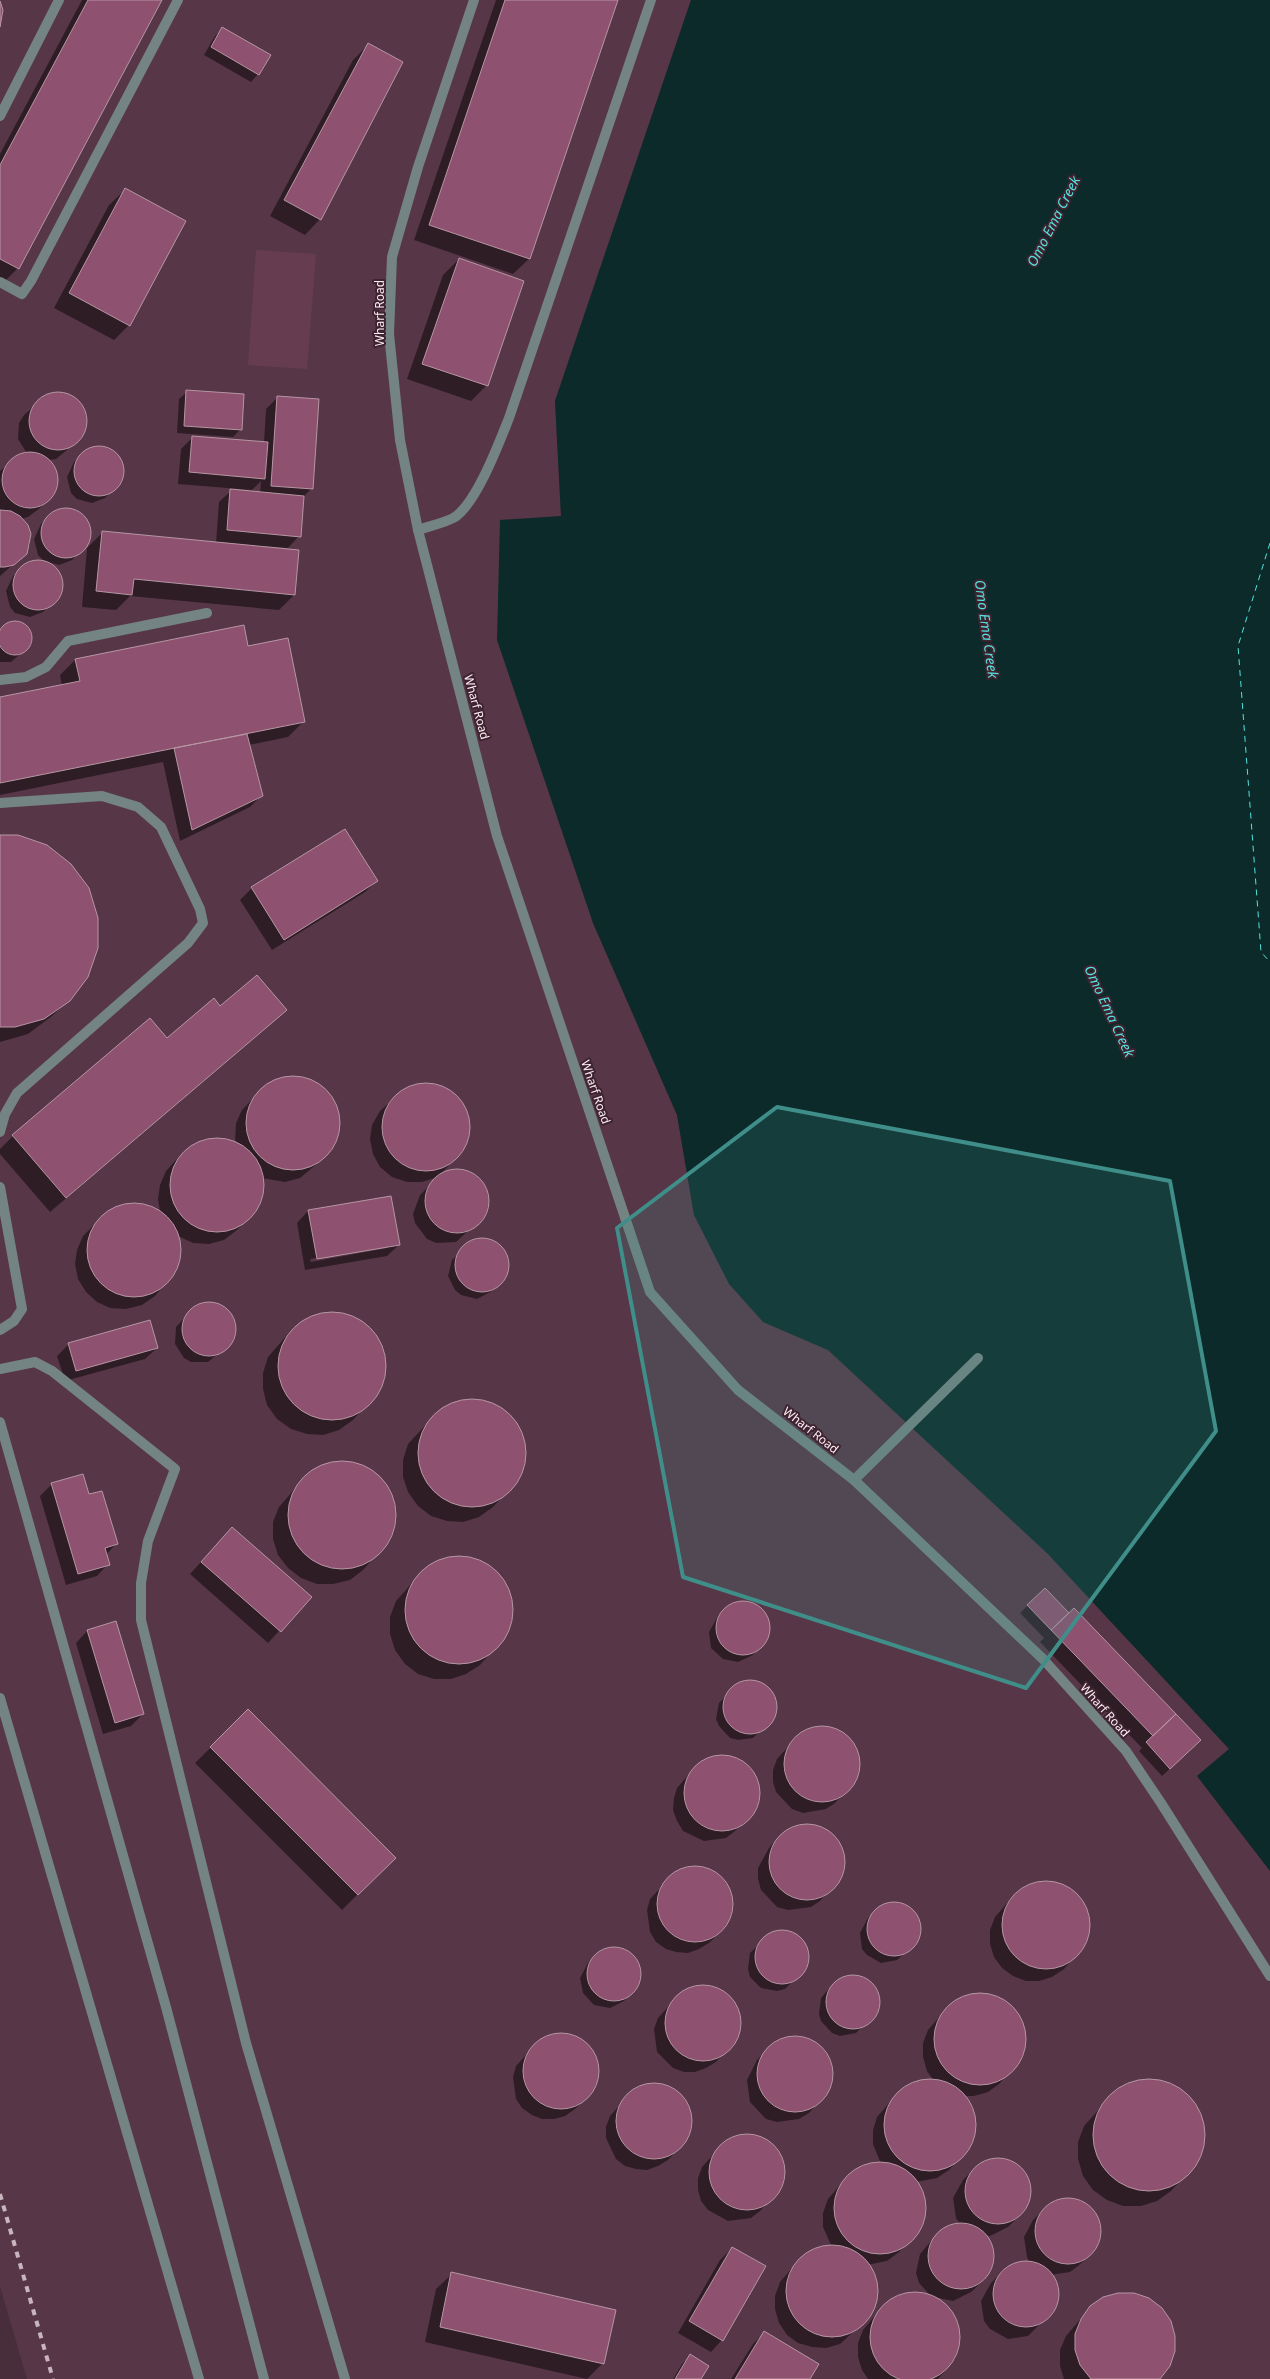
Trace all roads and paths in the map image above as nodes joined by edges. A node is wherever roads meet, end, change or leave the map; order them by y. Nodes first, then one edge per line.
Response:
1 (59, 0) edge
2 (178, 0) edge
3 (474, 0) edge
4 (650, 0) edge
5 (0, 116) edge
6 (0, 282) edge
7 (418, 530) junction
8 (207, 613) dead end
9 (0, 680) edge
10 (0, 803) edge
11 (0, 1132) edge
12 (0, 1187) edge
13 (0, 1330) edge
14 (978, 1358) dead end
15 (0, 1369) edge
16 (0, 1422) edge
17 (854, 1480) junction
18 (0, 1698) edge
19 (1270, 1976) edge
20 (199, 2379) edge
21 (264, 2379) edge
22 (345, 2379) edge

1 - 5 street
2 - 6 street
3 - 7 street, Wharf Road
4 - 7 street
7 - 17 street, Wharf Road
8 - 9 street
10 - 11 street
12 - 13 street
14 - 17 street
15 - 22 street
16 - 21 street
17 - 19 street, Wharf Road
18 - 20 street

